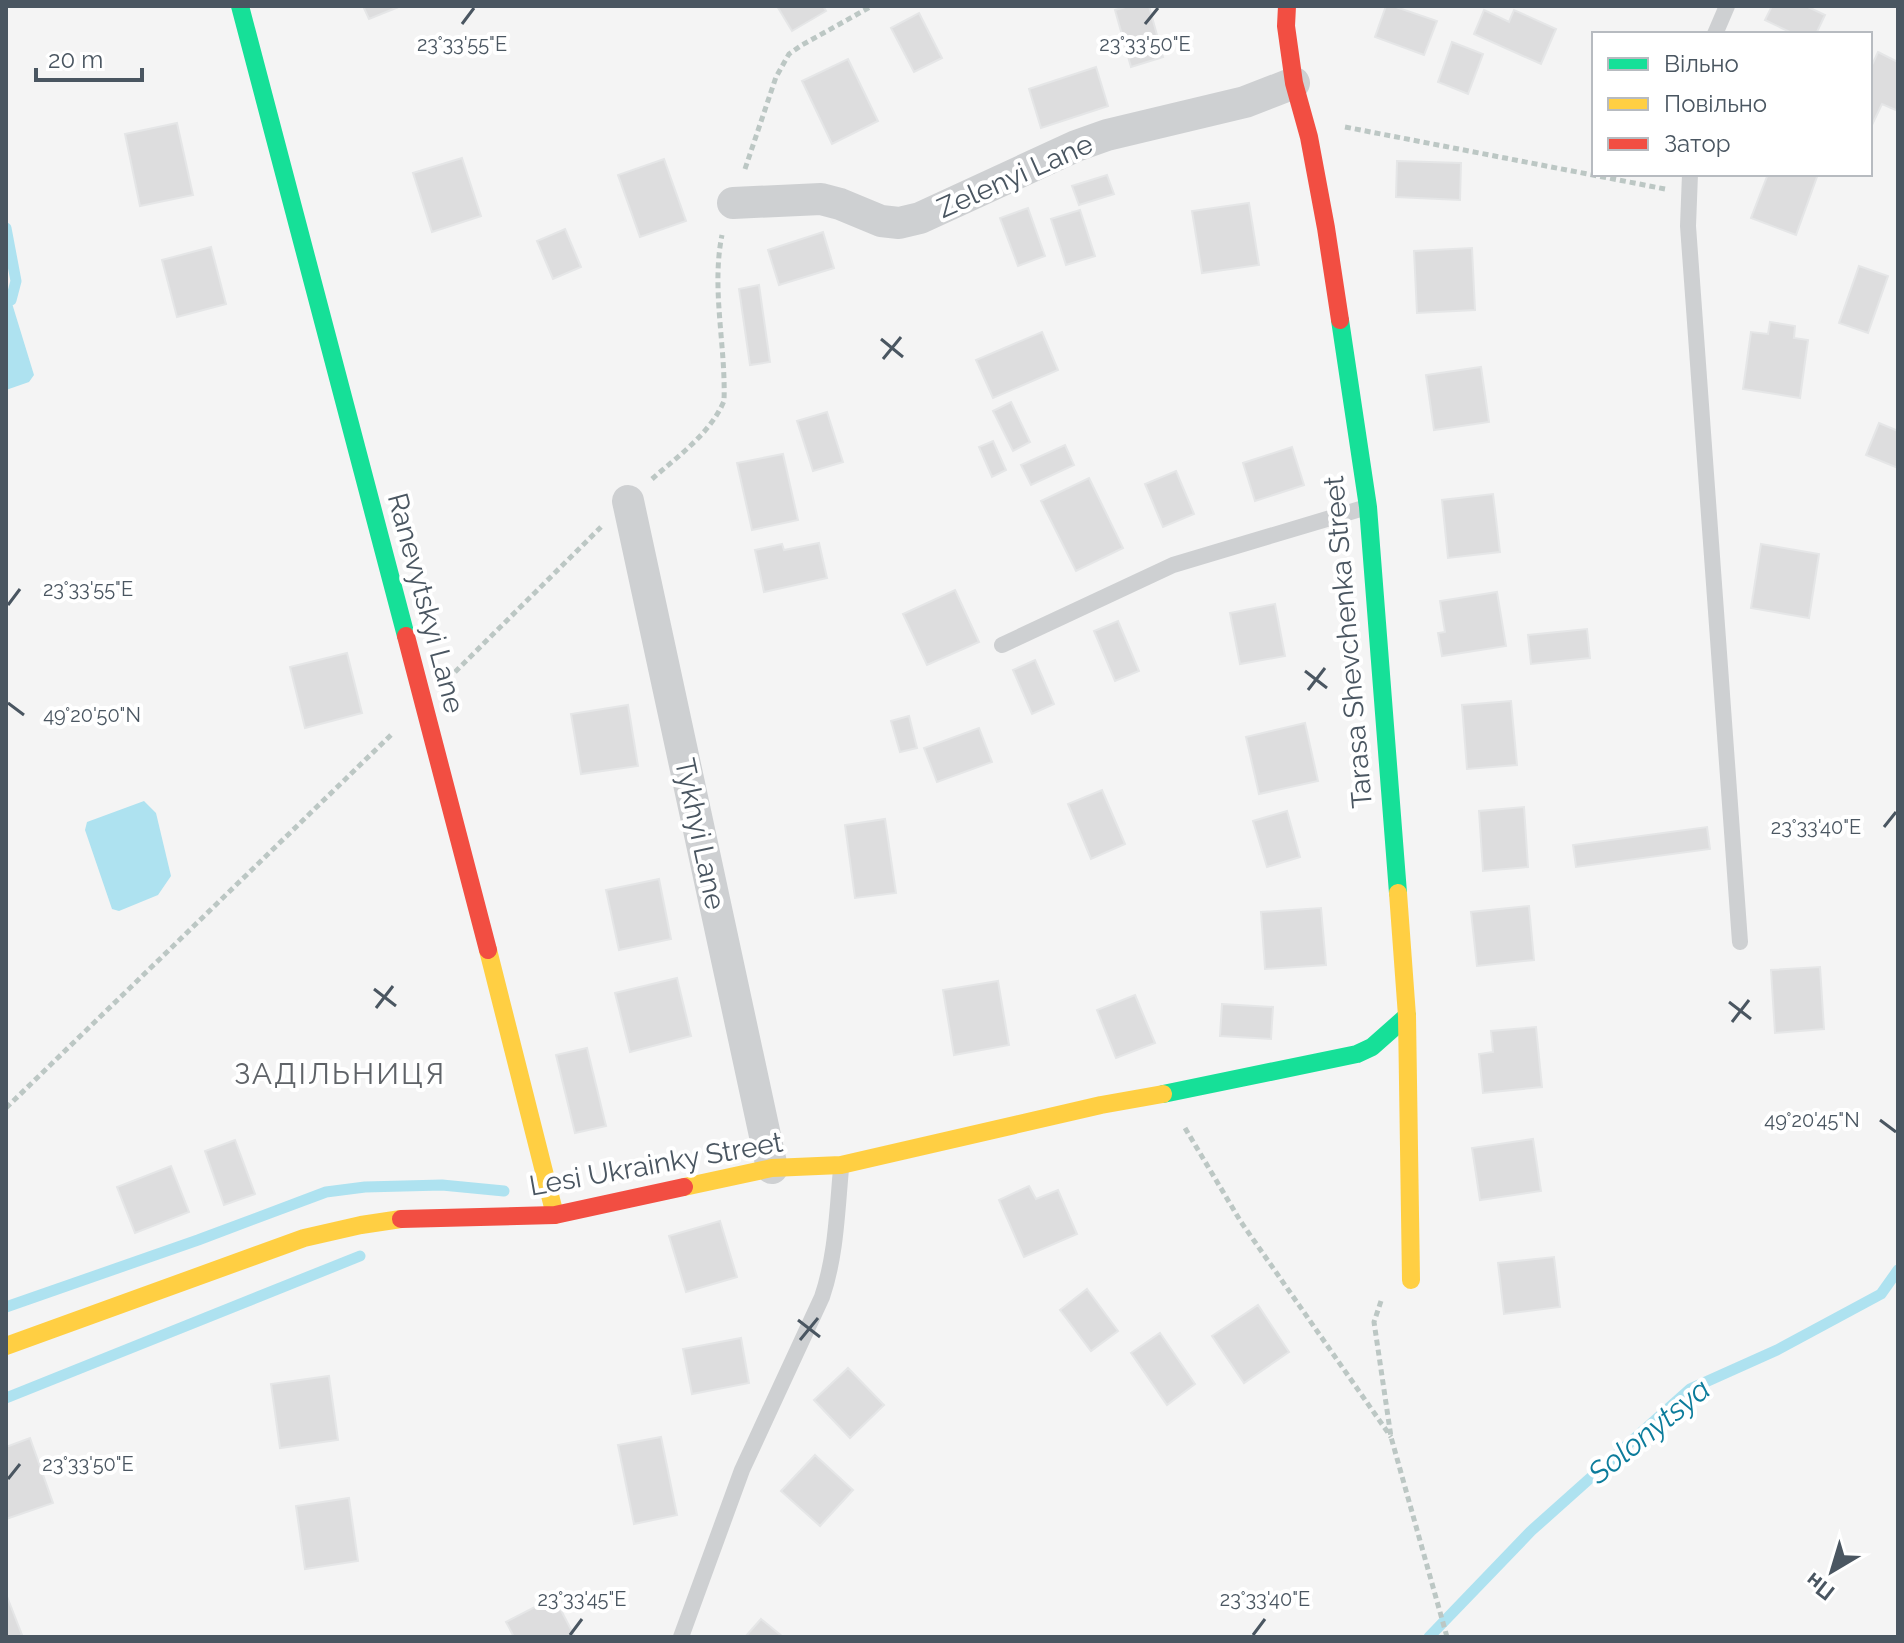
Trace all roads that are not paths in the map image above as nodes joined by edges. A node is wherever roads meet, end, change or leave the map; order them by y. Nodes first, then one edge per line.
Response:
1 (240, 6) edge
2 (1287, 6) edge
3 (1727, 6) edge
4 (1716, 32) edge
5 (1294, 83) junction
6 (1690, 176) edge
7 (733, 203) road end
8 (628, 501) road end
9 (1368, 507) junction
10 (1002, 645) dead end
11 (1740, 942) dead end
12 (1407, 1016) junction
13 (841, 1165) junction
14 (772, 1168) junction
15 (555, 1215) junction
16 (1411, 1280) road end
17 (6, 1346) edge
18 (681, 1637) edge

1 - 15 street, Ranevytskyi Lane
2 - 5 street, Tarasa Shevchenka Street
3 - 4 lane
5 - 7 street, Zelenyi Lane
5 - 9 street, Tarasa Shevchenka Street
6 - 11 lane
8 - 14 street, Tykhyi Lane
9 - 10 lane
9 - 12 street, Tarasa Shevchenka Street
12 - 13 street, Lesi Ukrainky Street
12 - 16 street, Tarasa Shevchenka Street
13 - 14 street, Lesi Ukrainky Street
13 - 18 lane
14 - 15 street, Lesi Ukrainky Street
15 - 17 street, Lesi Ukrainky Street

